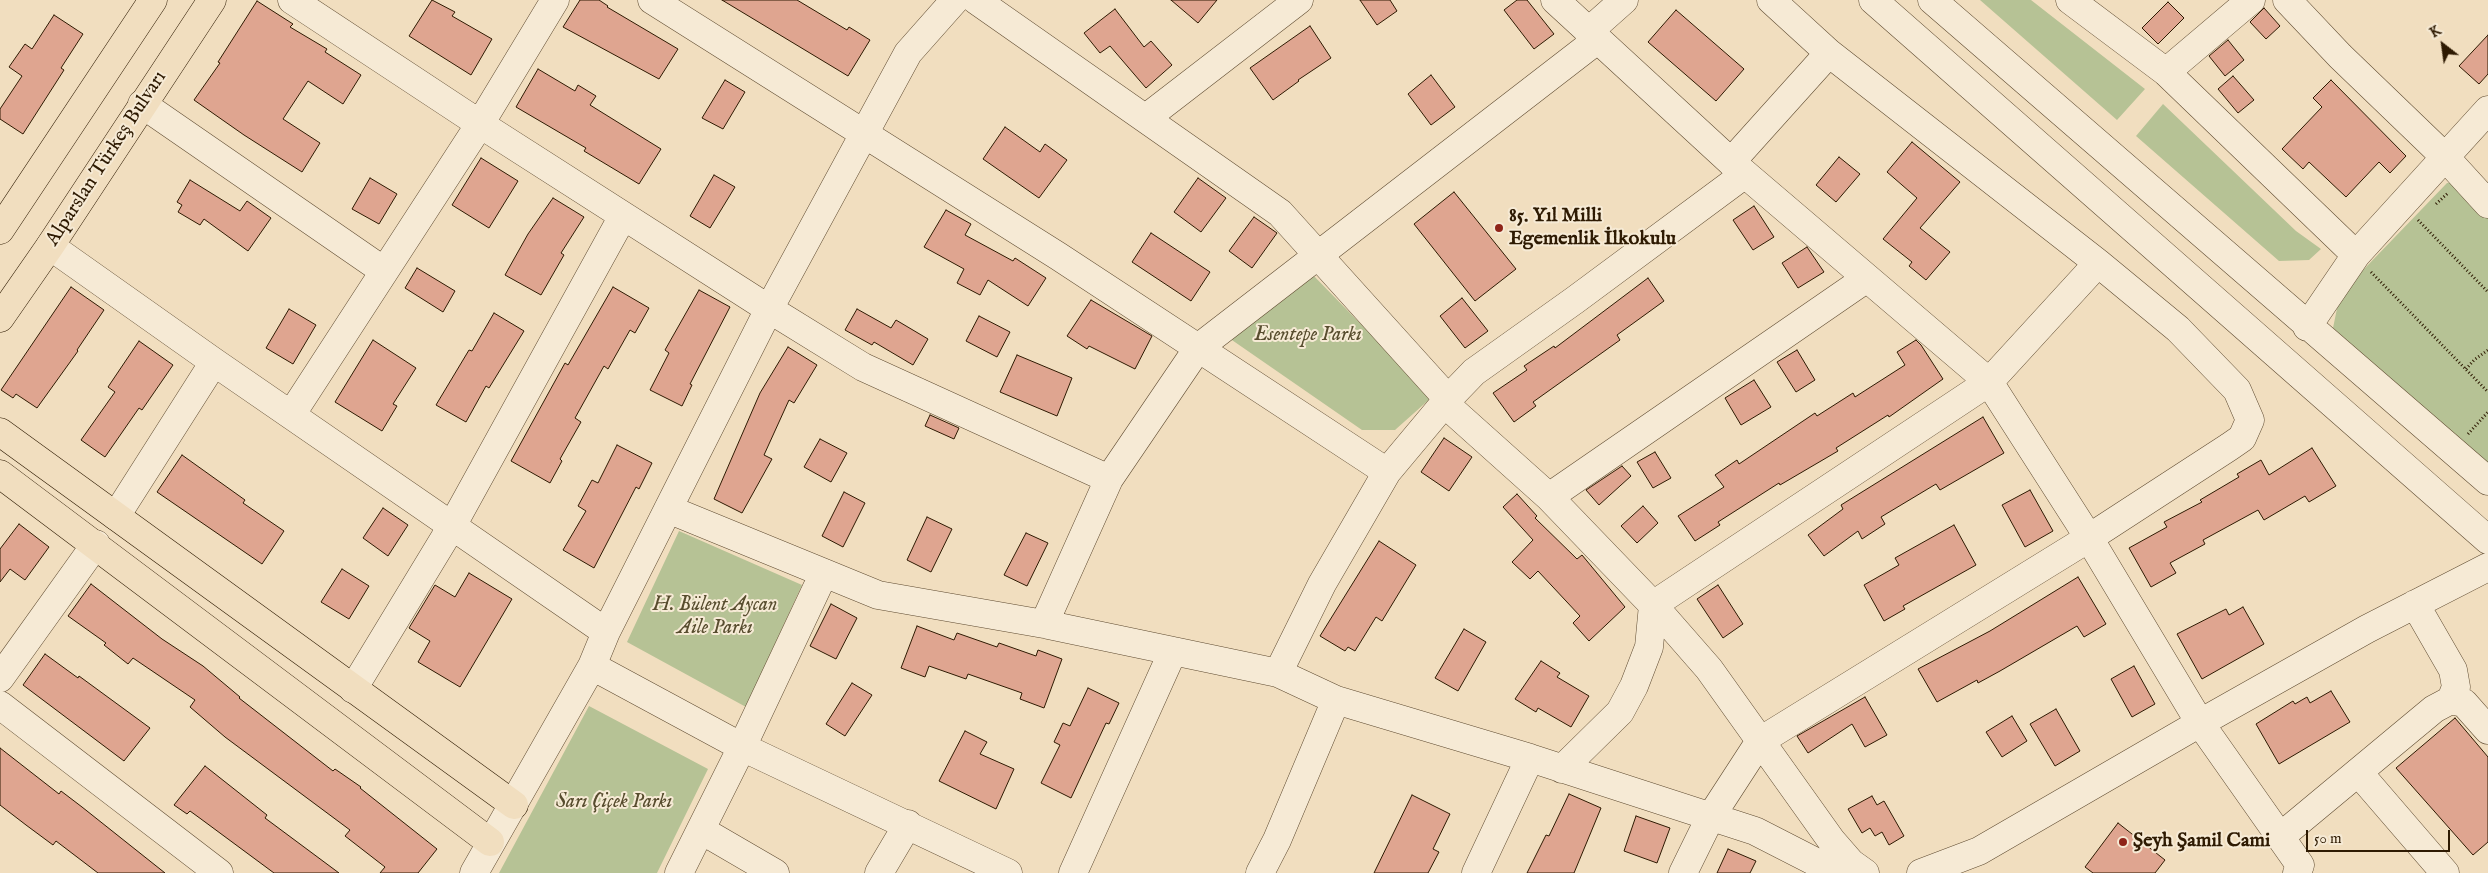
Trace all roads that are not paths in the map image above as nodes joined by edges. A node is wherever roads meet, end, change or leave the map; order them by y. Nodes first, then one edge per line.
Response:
1 (153, 0) edge
2 (212, 0) edge
3 (292, 0) edge
4 (555, 0) edge
5 (652, 0) edge
6 (956, 0) edge
7 (976, 0) edge
8 (1299, 0) edge
9 (1555, 0) edge
10 (1624, 0) edge
11 (1771, 0) edge
12 (1873, 0) edge
13 (1932, 0) edge
14 (2070, 0) edge
15 (2251, 0) edge
16 (2287, 0) edge
17 (1593, 36) junction
18 (1829, 53) junction
19 (2166, 72) junction
20 (142, 104) junction
21 (2488, 110) edge
22 (1146, 118) junction
23 (480, 124) junction
24 (866, 133) junction
25 (2445, 157) junction
26 (1738, 168) junction
27 (2488, 204) edge
28 (623, 216) junction
29 (3, 219) edge
30 (50, 246) junction
31 (1318, 253) junction
32 (2098, 263) junction
33 (2366, 267) junction
34 (384, 271) junction
35 (1867, 278) junction
36 (769, 309) junction
37 (0, 318) edge
38 (2307, 326) junction
39 (1198, 348) junction
40 (214, 362) junction
41 (1989, 382) junction
42 (1446, 401) junction
43 (291, 415) junction
44 (0, 432) edge
45 (1387, 472) junction
46 (0, 474) edge
47 (1110, 479) junction
48 (2488, 481) edge
49 (1549, 497) junction
50 (668, 509) junction
51 (116, 516) junction
52 (452, 526) junction
53 (2089, 538) junction
54 (2488, 540) edge
55 (96, 544) junction
56 (2488, 566) edge
57 (824, 573) junction
58 (2415, 604) junction
59 (1654, 605) junction
60 (1044, 624) junction
61 (606, 632) junction
62 (1173, 651) junction
63 (592, 666) junction
64 (1278, 673) junction
65 (0, 678) edge
66 (353, 689) junction
67 (1336, 700) junction
68 (2451, 700) junction
69 (0, 704) edge
70 (2200, 723) junction
71 (2488, 730) edge
72 (1760, 741) junction
73 (742, 747) junction
74 (1530, 758) junction
75 (1562, 769) junction
76 (2358, 772) junction
77 (514, 805) junction
78 (1710, 818) junction
79 (908, 824) junction
80 (701, 830) junction
81 (2280, 837) junction
82 (490, 842) junction
83 (219, 873) edge
84 (474, 873) edge
85 (679, 873) edge
86 (775, 873) edge
87 (879, 873) edge
88 (1008, 873) edge
89 (1072, 873) edge
90 (1260, 873) edge
91 (1476, 873) edge
92 (1683, 873) edge
93 (1837, 873) edge
94 (1865, 873) edge
95 (1921, 873) edge
96 (2297, 873) edge
97 (2445, 873) edge

1 - 29 main road
2 - 20 main road, Alparslan Türkeş Bulvarı
3 - 23 street
4 - 23 street
5 - 24 street
6 - 24 street
7 - 22 street
8 - 22 street
9 - 17 street
10 - 17 street
11 - 18 street
12 - 54 street
13 - 38 street
14 - 19 street
15 - 19 street
16 - 25 street
17 - 26 street
17 - 31 street
18 - 26 street
18 - 32 street
19 - 33 street
20 - 30 main road, Alparslan Türkeş Bulvarı
20 - 34 street
21 - 25 street
22 - 31 street
23 - 28 street
23 - 34 street
24 - 36 street
24 - 39 street
25 - 27 street
25 - 33 street
26 - 35 street
26 - 42 street
28 - 36 street
28 - 52 street
30 - 37 main road, Alparslan Türkeş Bulvarı
30 - 40 street
31 - 39 street
31 - 42 street
32 - 41 street
32 - 53 street
33 - 38 street
34 - 43 street
35 - 41 street
35 - 49 street
36 - 47 street
36 - 50 street
38 - 48 street
39 - 45 street
39 - 47 street
40 - 43 street
40 - 51 street
41 - 53 street
41 - 59 street
42 - 45 street
42 - 49 street
43 - 52 street
44 - 51 main road
45 - 64 street
46 - 55 main road
47 - 60 street
49 - 59 street
50 - 57 street
50 - 61 street
51 - 66 main road
52 - 61 street
52 - 66 street
53 - 70 street
53 - 72 street
55 - 65 street
55 - 82 main road
56 - 58 street
57 - 60 street
57 - 73 street
58 - 68 street
58 - 70 street
59 - 72 street
59 - 75 street
60 - 62 street
61 - 63 street
62 - 64 street
62 - 89 street
63 - 73 street
63 - 77 street
64 - 67 street
66 - 77 main road
67 - 74 street
67 - 90 street
68 - 71 street
68 - 76 street
69 - 83 street
70 - 81 street
70 - 95 street
72 - 78 street
72 - 94 street
73 - 79 street
73 - 80 street
74 - 75 street
74 - 91 street
75 - 78 street
76 - 81 street
76 - 97 street
77 - 82 street
78 - 92 street
78 - 93 street
79 - 87 street
79 - 88 street
80 - 85 street
80 - 86 street
81 - 96 street
82 - 84 street

